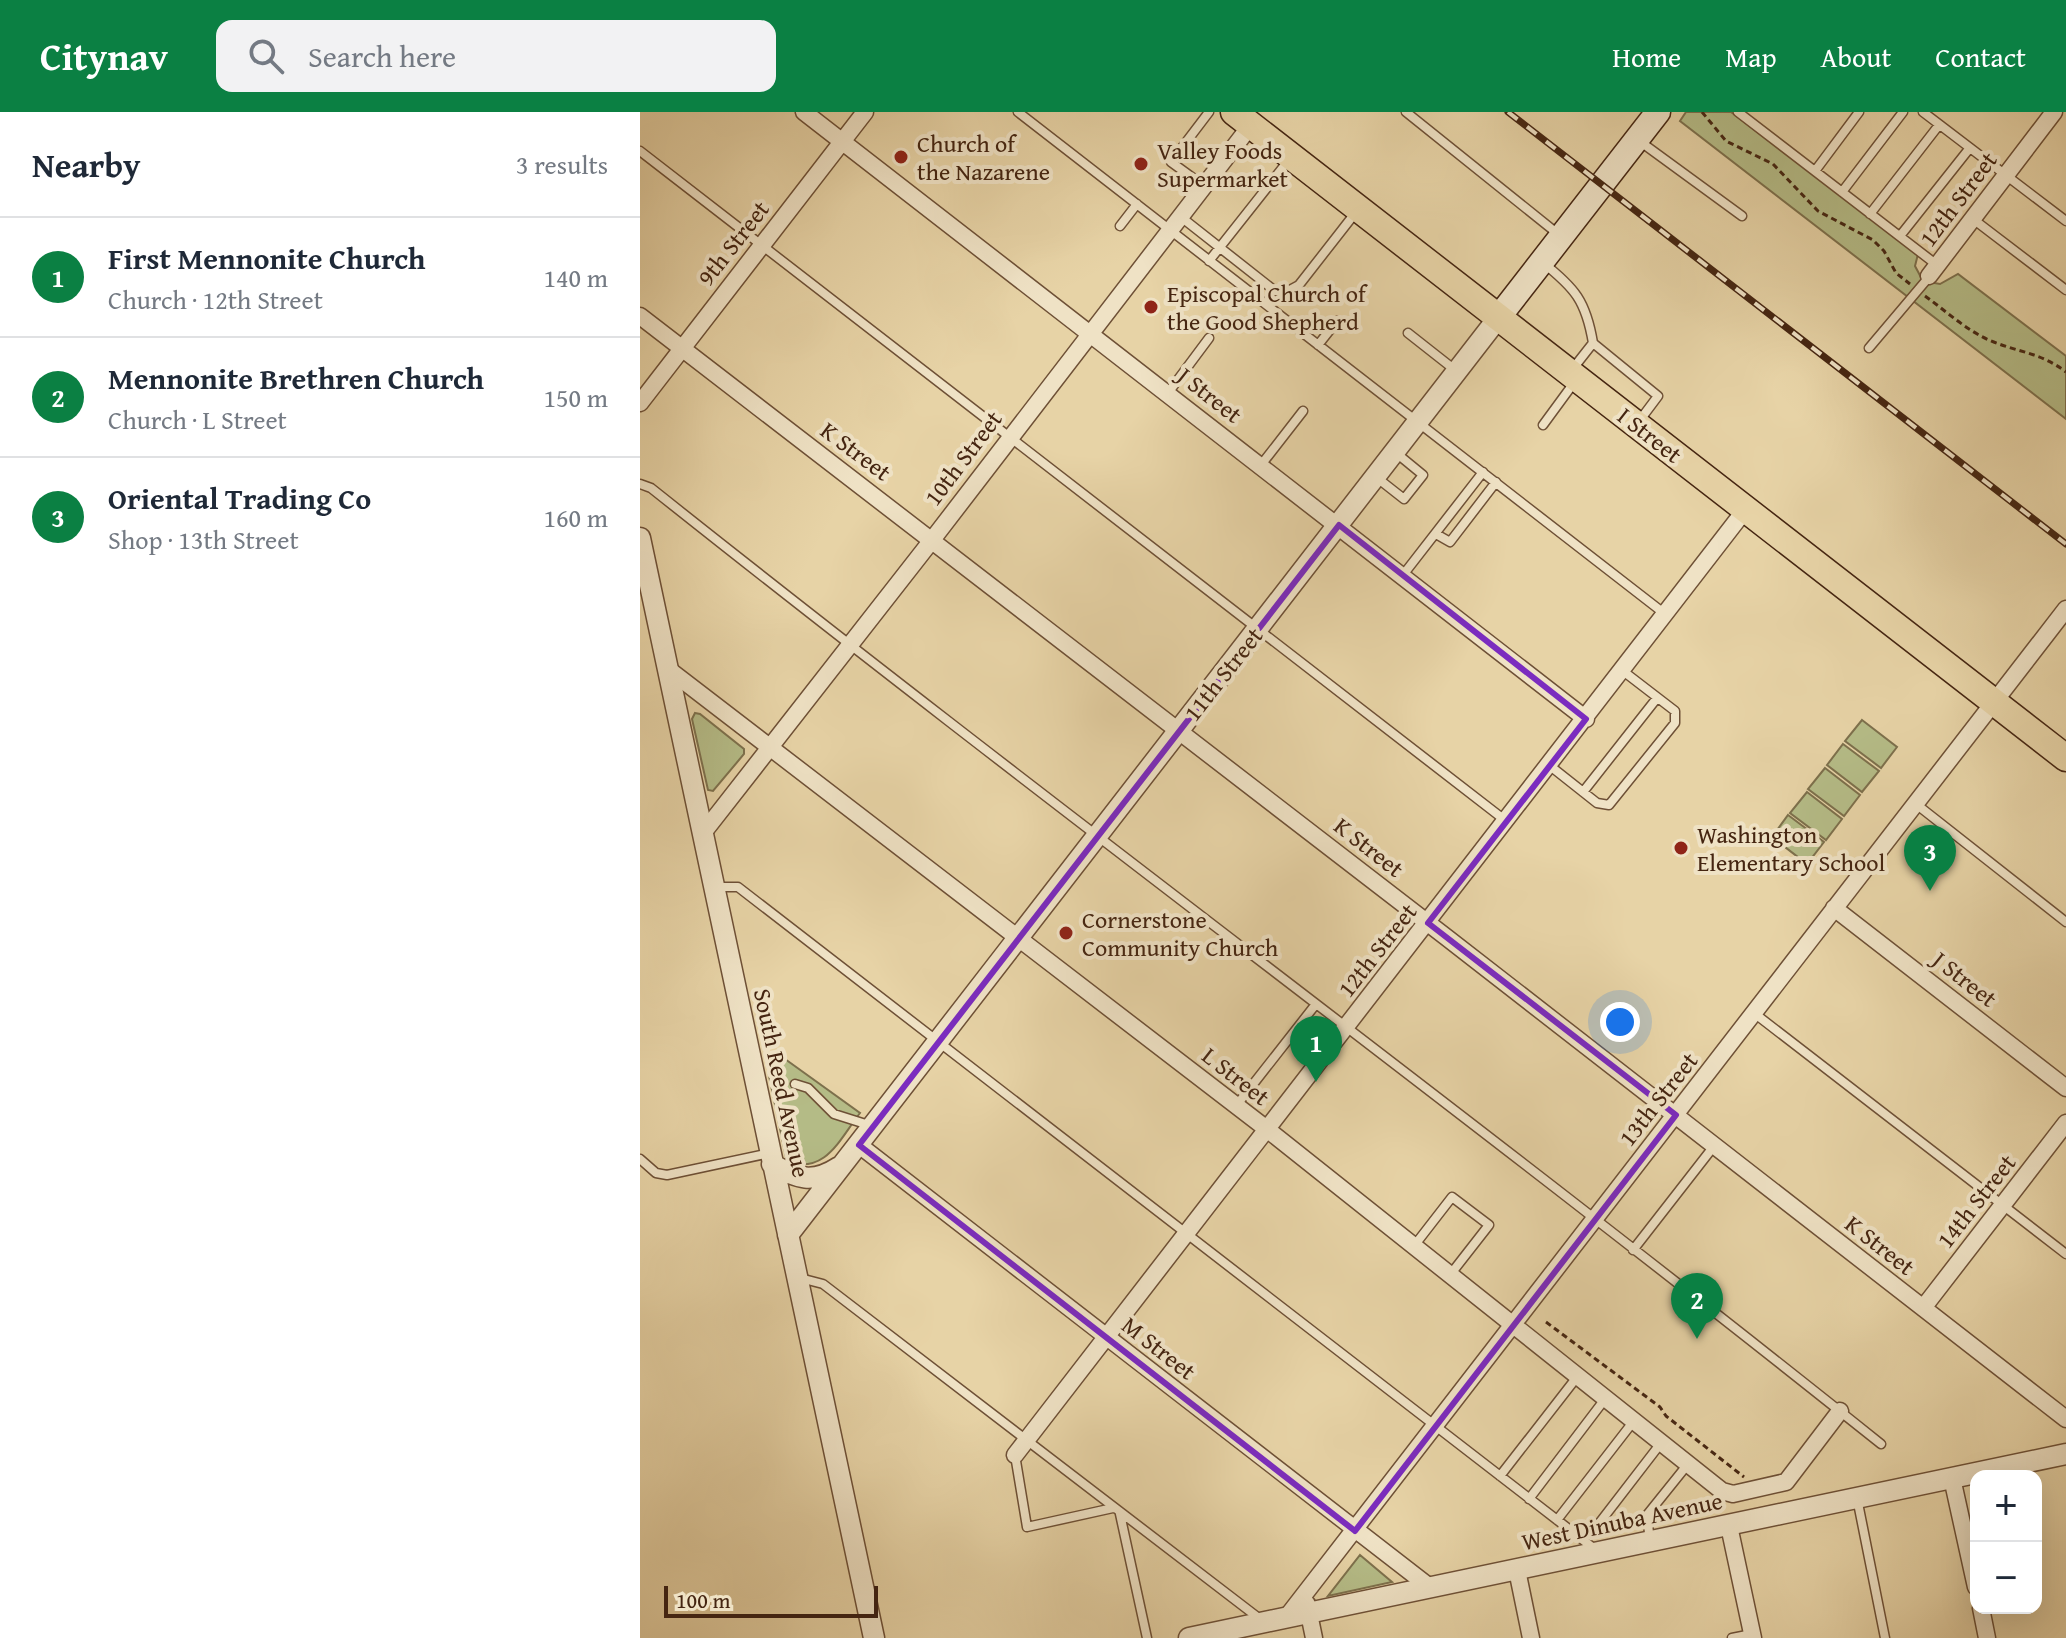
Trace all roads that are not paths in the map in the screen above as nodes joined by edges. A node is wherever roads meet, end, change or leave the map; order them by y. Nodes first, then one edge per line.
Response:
1 (804, 112) edge
2 (865, 112) edge
3 (1018, 112) edge
4 (1209, 112) edge
5 (1406, 112) edge
6 (1658, 112) edge
7 (1738, 112) edge
8 (1859, 112) edge
9 (1903, 112) edge
10 (1923, 112) edge
11 (2054, 112) edge
12 (1248, 116) edge
13 (1939, 125) junction
14 (1637, 140) junction
15 (842, 141) junction
16 (1969, 149) junction
17 (640, 151) edge
18 (1291, 157) junction
19 (1815, 171) junction
20 (2006, 175) junction
21 (1204, 186) junction
22 (1842, 192) junction
23 (1137, 204) junction
24 (1358, 209) junction
25 (1870, 214) junction
26 (1742, 216) dead end
27 (1181, 217) junction
28 (1973, 219) junction
29 (2066, 221) edge
30 (1120, 226) dead end
31 (1170, 231) junction
32 (1900, 236) junction
33 (1561, 237) junction
34 (761, 244) junction
35 (1220, 248) junction
36 (1209, 261) junction
37 (1542, 262) junction
38 (1933, 271) junction
39 (2066, 290) edge
40 (640, 316) edge
41 (1498, 318) junction
42 (1337, 321) dead end
43 (1090, 333) junction
44 (1408, 333) dead end
45 (1209, 338) dead end
46 (1593, 343) junction
47 (1318, 345) junction
48 (1869, 348) dead end
49 (682, 349) junction
50 (1457, 371) junction
51 (1573, 376) junction
52 (1168, 393) junction
53 (640, 403) edge
54 (1303, 411) dead end
55 (1418, 422) junction
56 (1543, 425) dead end
57 (1636, 425) junction
58 (1011, 437) junction
59 (1394, 452) junction
60 (1261, 465) junction
61 (1483, 472) junction
62 (1375, 477) junction
63 (1496, 482) junction
64 (640, 484) edge
65 (1745, 510) junction
66 (1339, 525) junction
67 (1436, 534) junction
68 (640, 538) edge
69 (932, 540) junction
70 (1403, 575) junction
71 (2066, 609) edge
72 (1666, 615) junction
73 (1258, 628) junction
74 (850, 645) junction
75 (668, 669) junction
76 (1623, 671) junction
77 (1657, 698) junction
78 (1993, 702) junction
79 (1586, 719) junction
80 (1179, 731) junction
81 (771, 747) junction
82 (2066, 758) edge
83 (1549, 765) junction
84 (1583, 792) junction
85 (1915, 804) junction
86 (1506, 822) junction
87 (703, 833) junction
88 (1097, 837) junction
89 (715, 887) junction
90 (1834, 908) junction
91 (2066, 922) edge
92 (1428, 923) junction
93 (1019, 938) junction
94 (1316, 1004) junction
95 (1754, 1013) junction
96 (1347, 1027) junction
97 (938, 1042) junction
98 (795, 1084) dead end
99 (2066, 1088) edge
100 (1236, 1106) junction
101 (1676, 1115) junction
102 (2066, 1123) edge
103 (873, 1126) junction
104 (1268, 1130) junction
105 (859, 1145) junction
106 (1714, 1146) junction
107 (771, 1158) junction
108 (640, 1159) edge
109 (845, 1163) junction
110 (2003, 1205) junction
111 (1595, 1219) junction
112 (788, 1235) junction
113 (1186, 1235) junction
114 (1414, 1247) junction
115 (1633, 1250) junction
116 (2066, 1254) edge
117 (1450, 1275) junction
118 (797, 1277) junction
119 (1923, 1308) junction
120 (1513, 1326) junction
121 (1106, 1338) junction
122 (1577, 1377) junction
123 (1605, 1399) junction
124 (1840, 1411) junction
125 (2066, 1419) edge
126 (1633, 1422) junction
127 (1435, 1426) junction
128 (1026, 1441) junction
129 (1661, 1443) junction
130 (1881, 1444) dead end
131 (2066, 1454) edge
132 (1015, 1455) joint
133 (1688, 1464) junction
134 (1500, 1476) junction
135 (1952, 1478) junction
136 (1857, 1498) junction
137 (1529, 1499) junction
138 (1117, 1511) junction
139 (1557, 1520) junction
140 (1729, 1526) junction
141 (1355, 1531) junction
142 (1576, 1534) junction
143 (1650, 1542) junction
144 (1599, 1553) junction
145 (1970, 1560) edge
146 (1517, 1570) junction
147 (1431, 1588) junction
148 (1307, 1604) junction
149 (1982, 1614) edge
150 (1264, 1622) junction
151 (1752, 1636) edge
152 (874, 1638) edge
153 (1147, 1638) edge
154 (1192, 1638) edge
155 (1314, 1638) edge
156 (1531, 1638) edge
157 (1732, 1638) edge
158 (1885, 1638) edge
159 (1987, 1638) edge

1 - 15 street, J Street
2 - 15 street, 9th Street
3 - 23 lane
4 - 21 lane
5 - 33 lane
6 - 14 main road, 11th Street
7 - 19 lane
8 - 19 lane
9 - 22 lane
10 - 13 lane
11 - 20 street, 12th Street
12 - 18 main road, I Street
12 - 21 street, 10th Street
13 - 16 lane
13 - 25 lane
14 - 26 lane
14 - 33 main road, 11th Street
15 - 34 street, 9th Street
15 - 43 street, J Street
16 - 20 lane
16 - 32 lane
17 - 34 lane
18 - 24 main road, I Street
18 - 35 lane
19 - 22 lane
20 - 28 street, 12th Street
20 - 29 lane
21 - 27 street, 10th Street
22 - 25 lane
23 - 30 lane
23 - 31 lane
24 - 35 lane
24 - 41 main road, I Street
25 - 32 lane
27 - 31 street, 10th Street
27 - 35 lane
28 - 38 street, 12th Street
28 - 39 lane
31 - 36 lane
31 - 43 street, 10th Street
32 - 38 lane
33 - 37 main road, 11th Street
34 - 49 street, 9th Street
34 - 58 lane
35 - 36 lane
36 - 47 lane
37 - 41 main road, 11th Street
37 - 46 lane
38 - 48 lane
40 - 49 street, K Street
41 - 50 street, 11th Street
41 - 51 main road, I Street
42 - 47 lane
43 - 52 street, J Street
43 - 58 street, 10th Street
44 - 50 lane
45 - 52 lane
46 - 51 lane
46 - 57 lane
47 - 55 lane
49 - 53 street, 9th Street
49 - 69 street, K Street
50 - 55 street, 11th Street
51 - 56 lane
51 - 57 main road, I Street
52 - 60 street, J Street
54 - 60 lane
55 - 59 street, 11th Street
55 - 61 lane
57 - 65 main road, I Street
58 - 69 street, 10th Street
58 - 73 lane
59 - 62 street, 11th Street
59 - 62 lane
60 - 66 street, J Street
61 - 63 lane
61 - 67 lane
62 - 66 street, 11th Street
63 - 67 lane
63 - 72 lane
64 - 74 lane
65 - 72 street, 12th Street
65 - 78 main road, I Street
66 - 70 street, J Street
66 - 73 street, 11th Street
67 - 70 lane
68 - 75 street, South Reed Avenue
69 - 74 street, 10th Street
69 - 80 street, K Street
70 - 79 street, J Street
71 - 78 street, 13th Street
72 - 76 street, 12th Street
73 - 80 street, 11th Street
73 - 86 lane
74 - 81 street, 10th Street
74 - 88 lane
75 - 81 street, L Street
75 - 87 street, South Reed Avenue
76 - 77 lane
76 - 79 street, 12th Street
77 - 84 lane
77 - 84 lane
78 - 82 main road, I Street
78 - 85 street, 13th Street
79 - 83 street, 12th Street
80 - 88 street, 11th Street
80 - 92 street, K Street
81 - 87 street, 10th Street
81 - 93 street, L Street
83 - 84 lane
83 - 86 street, 12th Street
85 - 90 street, 13th Street
85 - 91 lane
86 - 92 street, 12th Street
87 - 89 street, South Reed Avenue
88 - 93 street, 11th Street
88 - 94 lane
89 - 97 lane
89 - 107 street, South Reed Avenue
90 - 95 street, 13th Street
90 - 99 street, J Street
92 - 96 street, 12th Street
92 - 101 street, K Street
93 - 97 street, 11th Street
93 - 100 street, L Street
94 - 96 lane
94 - 100 lane
95 - 101 street, 13th Street
95 - 110 lane
96 - 104 street, 12th Street
96 - 111 lane
97 - 103 street, 11th Street
97 - 113 lane
98 - 103 lane
100 - 104 street, L Street
101 - 106 street, K Street
101 - 111 street, 13th Street
102 - 110 street, 14th Street
103 - 105 street, 11th Street
104 - 113 street, 12th Street
104 - 114 street, L Street
105 - 109 street, 11th Street
105 - 121 street, M Street
106 - 115 lane
106 - 119 street, K Street
107 - 108 lane
107 - 109 street
107 - 112 street, South Reed Avenue
109 - 112 street, 11th Street
110 - 116 lane
110 - 119 street, 14th Street
111 - 115 lane
111 - 120 street, 13th Street
112 - 118 street, South Reed Avenue
113 - 121 street, 12th Street
113 - 127 lane
114 - 117 street, L Street
114 - 117 lane
115 - 124 lane
117 - 120 street, L Street
118 - 128 lane
118 - 152 street, South Reed Avenue
119 - 125 street, K Street
120 - 122 street, L Street
120 - 127 street, 13th Street
121 - 128 street, 12th Street
121 - 141 street, M Street
122 - 123 street, L Street
122 - 134 lane
123 - 126 street, L Street
123 - 137 lane
124 - 130 lane
124 - 133 street, L Street
126 - 129 street, L Street
126 - 139 lane
127 - 134 lane
127 - 141 street, 13th Street
128 - 132 street, 12th Street
128 - 138 lane
129 - 133 street, L Street
129 - 142 lane
131 - 135 street, West Dinuba Avenue
132 - 138 lane
133 - 143 lane
134 - 137 lane
135 - 136 street, West Dinuba Avenue
135 - 145 street
136 - 140 street, West Dinuba Avenue
136 - 158 lane
137 - 139 lane
138 - 150 lane
138 - 153 lane
139 - 142 lane
140 - 143 street, West Dinuba Avenue
140 - 151 street
141 - 147 street, M Street
141 - 148 street, 13th Street
142 - 144 lane
143 - 144 street, West Dinuba Avenue
144 - 146 street, West Dinuba Avenue
146 - 147 street, West Dinuba Avenue
146 - 156 street
147 - 148 street, West Dinuba Avenue
148 - 150 street, West Dinuba Avenue
148 - 155 street
149 - 159 street
150 - 154 street, West Dinuba Avenue
151 - 157 lane

